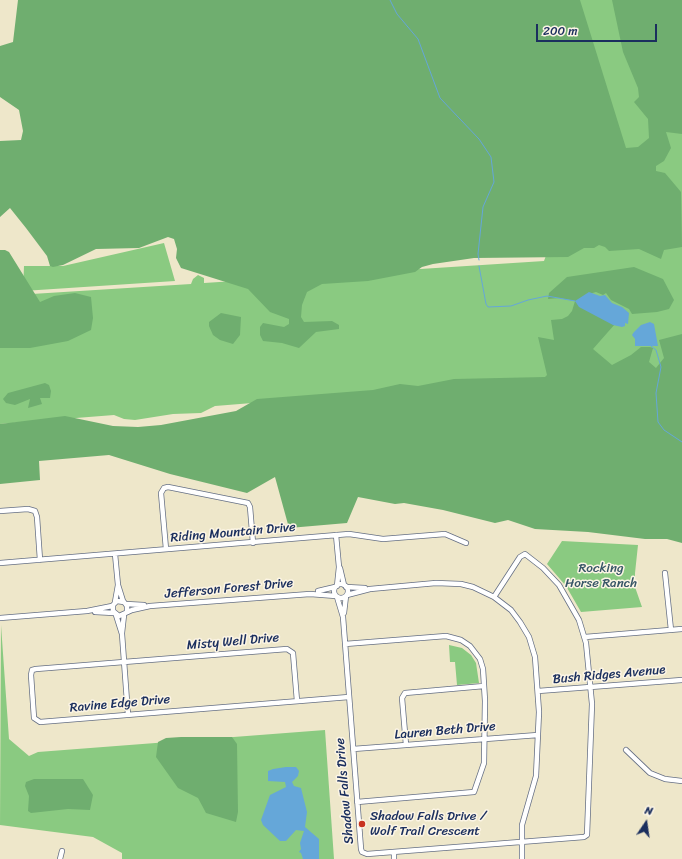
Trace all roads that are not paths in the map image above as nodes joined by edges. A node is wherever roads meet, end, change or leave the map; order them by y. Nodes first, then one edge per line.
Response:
1 (0, 511) edge
2 (336, 535) junction
3 (253, 543) junction
4 (466, 543) dead end
5 (166, 550) junction
6 (115, 554) junction
7 (40, 560) junction
8 (0, 563) edge
9 (339, 567) junction
10 (666, 573) dead end
11 (118, 585) junction
12 (336, 586) junction
13 (345, 586) junction
14 (370, 589) junction
15 (310, 594) junction
16 (346, 595) junction
17 (337, 597) junction
18 (494, 597) junction
19 (124, 602) junction
20 (114, 604) junction
21 (150, 606) junction
22 (87, 611) junction
23 (126, 613) junction
24 (115, 614) junction
25 (343, 616) junction
26 (0, 618) edge
27 (671, 630) junction
28 (682, 630) edge
29 (122, 634) junction
30 (585, 637) junction
31 (345, 644) junction
32 (124, 662) junction
33 (682, 680) edge
34 (484, 686) junction
35 (591, 687) junction
36 (538, 691) junction
37 (349, 697) junction
38 (297, 701) junction
39 (128, 715) junction
40 (538, 735) junction
41 (485, 739) junction
42 (406, 745) junction
43 (353, 749) junction
44 (626, 750) dead end
45 (682, 781) edge
46 (358, 802) junction
47 (521, 842) junction
48 (62, 851) dead end
49 (394, 852) junction
50 (60, 859) edge
51 (394, 859) edge
52 (522, 859) edge

1 - 7 street
2 - 3 street, Riding Mountain Drive
2 - 4 street, Riding Mountain Drive
2 - 9 street
3 - 5 street, Riding Mountain Drive
3 - 5 street
5 - 6 street, Riding Mountain Drive
6 - 7 street, Riding Mountain Drive
6 - 11 street
7 - 8 street, Riding Mountain Drive
9 - 12 street
9 - 13 street
10 - 27 street
11 - 19 street
11 - 20 street
12 - 13 street
12 - 15 street, Jefferson Forest Drive
12 - 17 street
13 - 14 street
13 - 16 street
14 - 16 street
14 - 18 street
15 - 17 street, Jefferson Forest Drive
15 - 21 street, Jefferson Forest Drive
16 - 17 street
16 - 25 street, Shadow Falls Drive
17 - 25 street, Shadow Falls Drive
18 - 30 street
18 - 36 street
19 - 20 street, Jefferson Forest Drive
19 - 21 street, Jefferson Forest Drive
19 - 23 street
20 - 22 street
20 - 24 street
21 - 23 street, Jefferson Forest Drive
22 - 24 street
22 - 26 street
23 - 24 street, Jefferson Forest Drive
23 - 29 street
24 - 29 street
25 - 31 street, Shadow Falls Drive
27 - 28 street
27 - 30 street
29 - 32 street
30 - 35 street
31 - 34 street
31 - 37 street, Shadow Falls Drive
32 - 38 street, Misty Well Drive
32 - 39 street
32 - 39 street, Ravine Edge Drive
33 - 35 street, Bush Ridges Avenue
34 - 41 street
34 - 42 street
35 - 36 street, Bush Ridges Avenue
35 - 47 street, Shadow Falls Drive
36 - 40 street
37 - 38 street, Ravine Edge Drive
37 - 43 street, Shadow Falls Drive
38 - 39 street, Ravine Edge Drive
40 - 41 street, Lauren Beth Drive
40 - 47 street
41 - 42 street, Lauren Beth Drive
41 - 46 street
42 - 43 street, Lauren Beth Drive
43 - 46 street, Shadow Falls Drive
44 - 45 street
46 - 49 street, Shadow Falls Drive
47 - 49 street, Shadow Falls Drive
47 - 52 street
48 - 50 street
49 - 51 street

